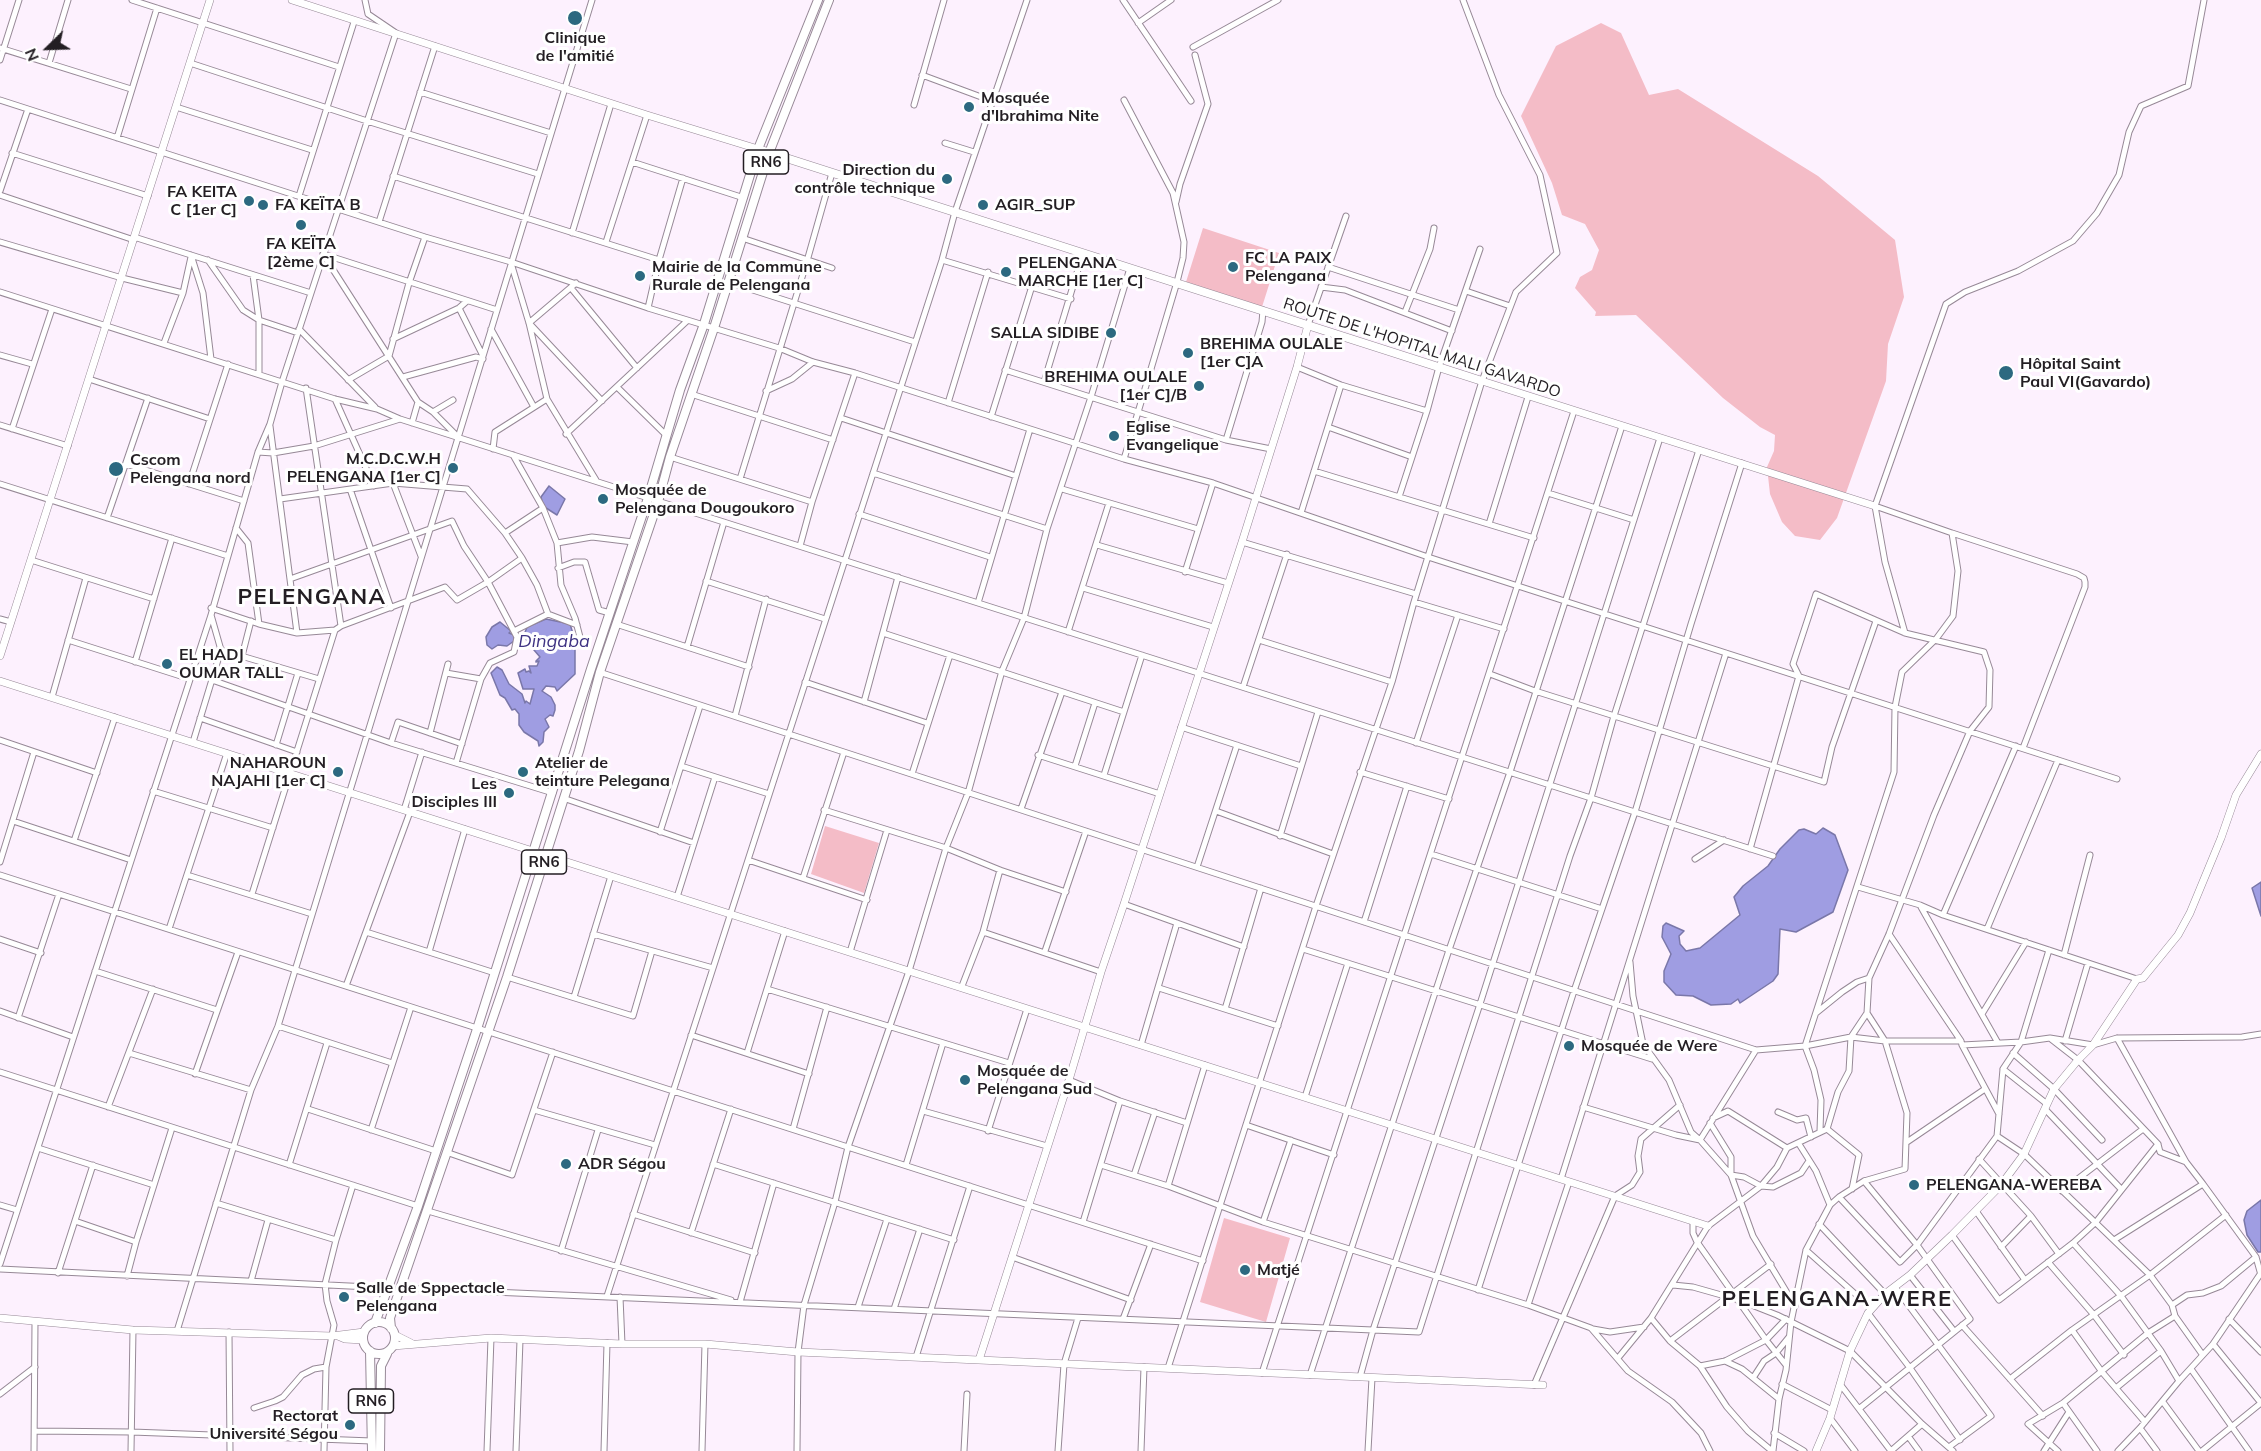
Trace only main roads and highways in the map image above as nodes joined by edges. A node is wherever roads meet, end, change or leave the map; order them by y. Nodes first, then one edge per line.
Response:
1 (818, 0) edge
2 (828, 0) edge
3 (758, 149) junction
4 (769, 153) junction
5 (1482, 381) road end
6 (375, 1323) junction
7 (393, 1332) junction
8 (370, 1351) junction
9 (387, 1354) junction
10 (372, 1446) edge
11 (380, 1451) edge

1 - 3 highway, RN6
2 - 4 highway, RN6
3 - 4 main road, ROUTE DE L'HOPITAL MALI GAVARDO
3 - 6 highway, RN6
4 - 5 main road, ROUTE DE L'HOPITAL MALI GAVARDO
4 - 7 highway, RN6
6 - 7 highway
6 - 8 highway
7 - 9 highway
8 - 9 highway
8 - 10 highway, RN6
9 - 11 highway, RN6

